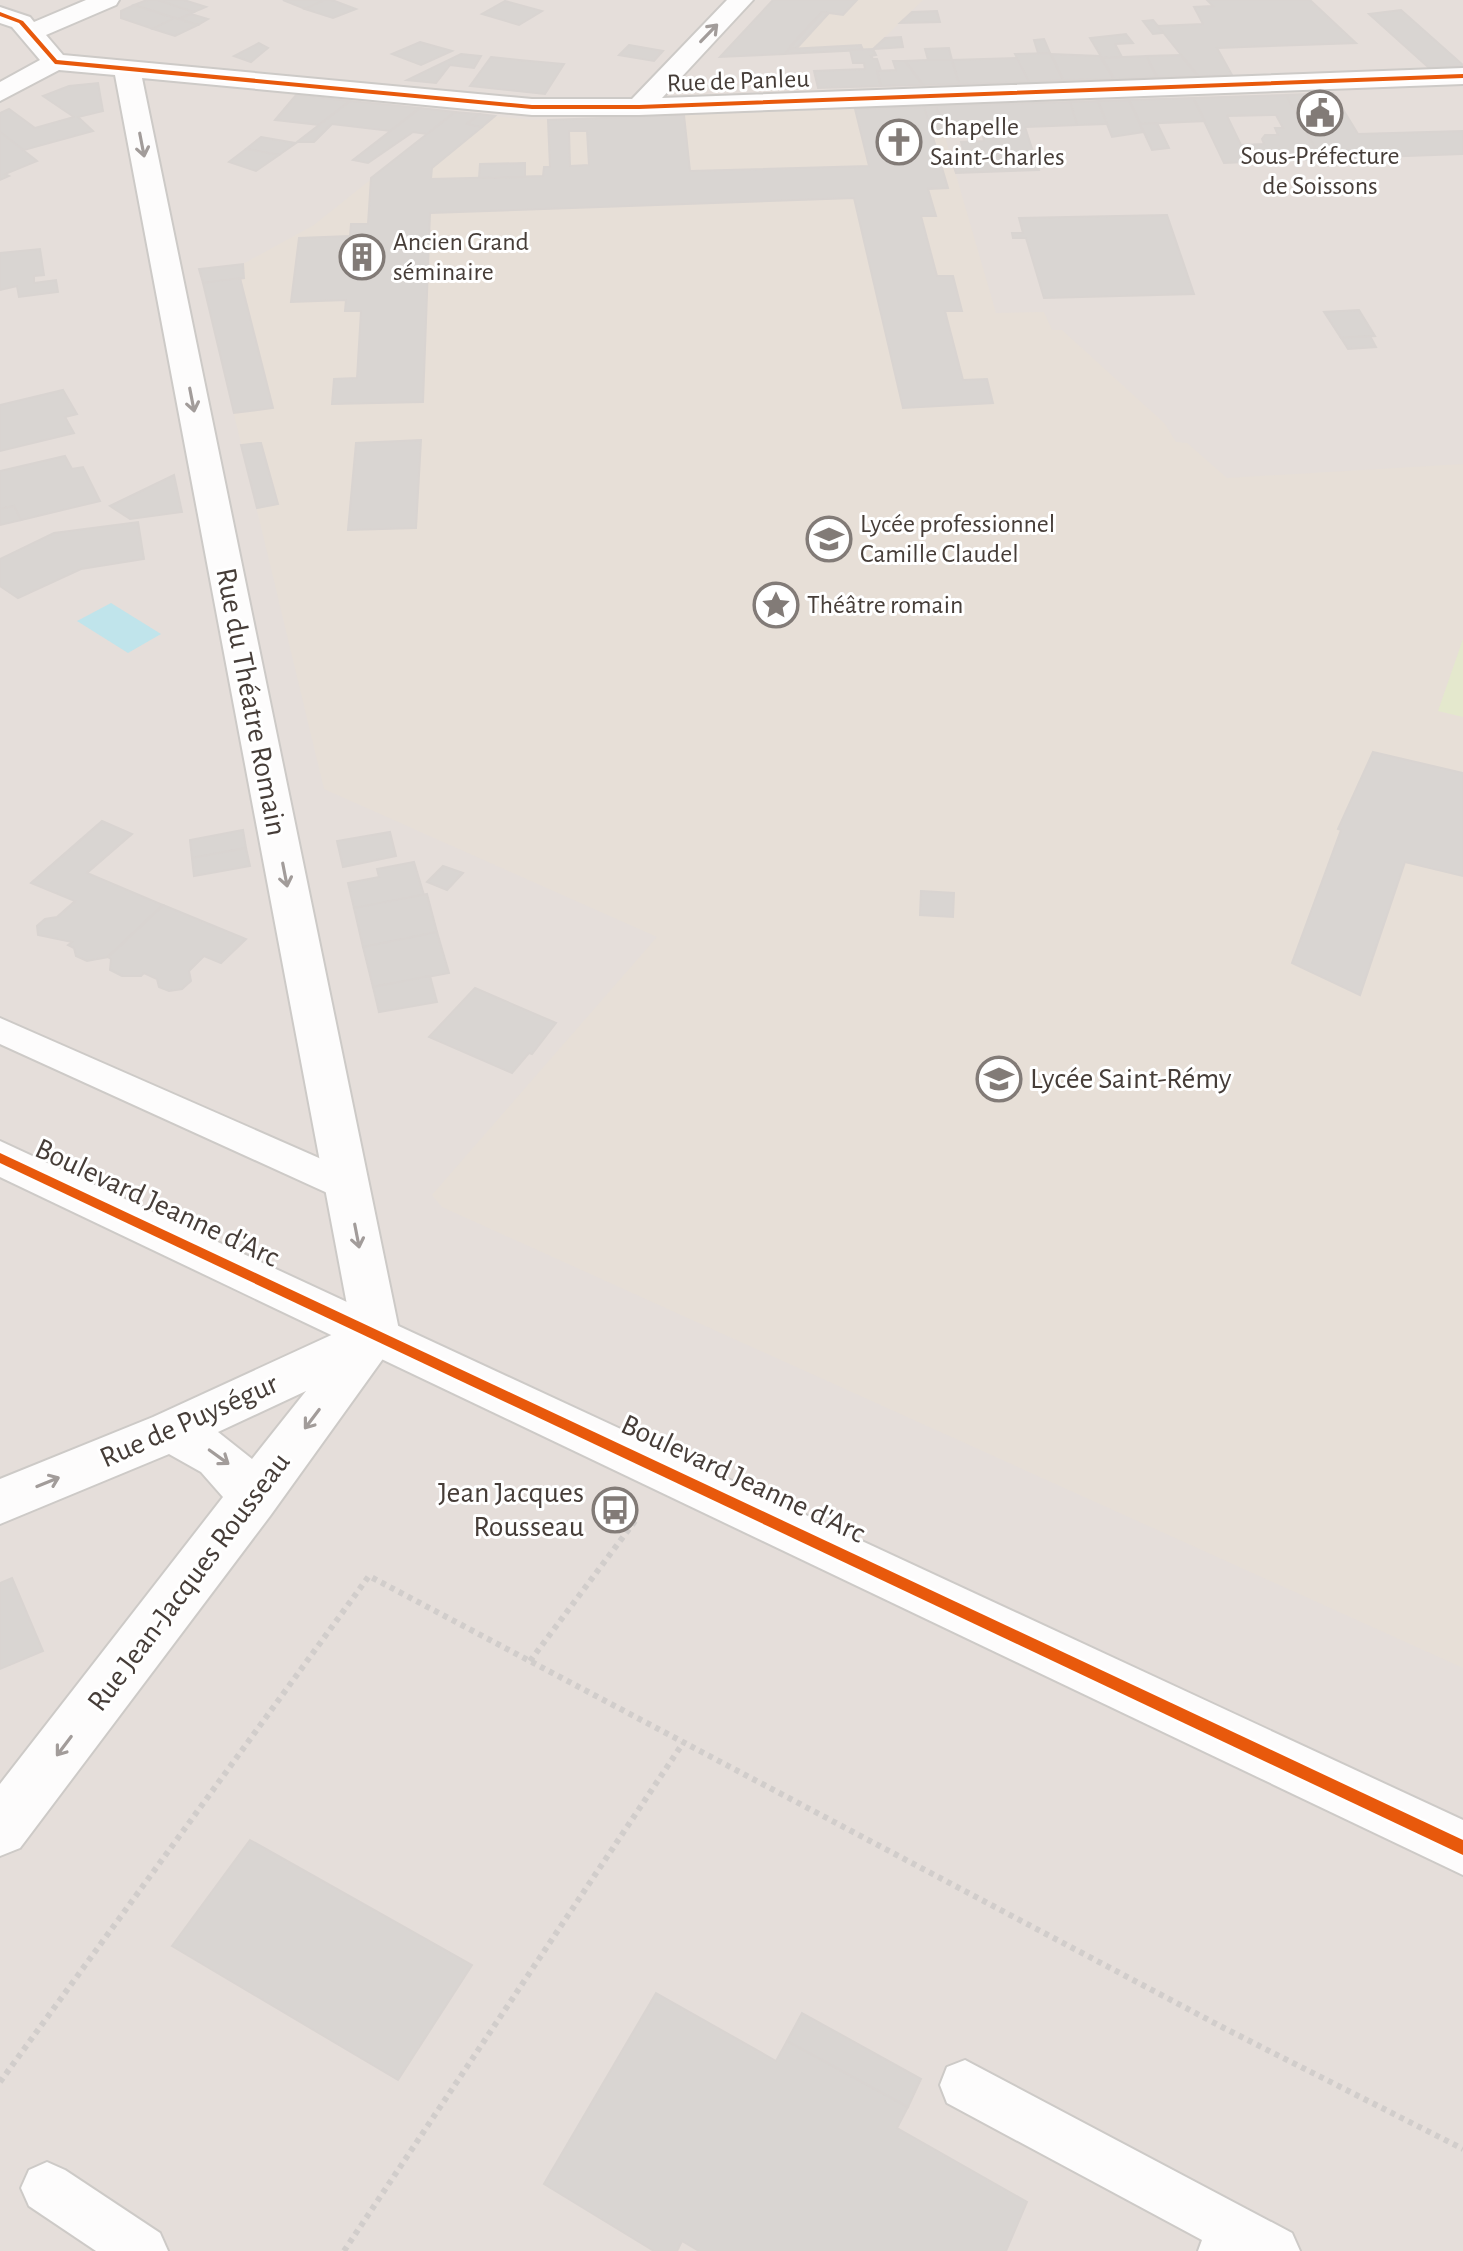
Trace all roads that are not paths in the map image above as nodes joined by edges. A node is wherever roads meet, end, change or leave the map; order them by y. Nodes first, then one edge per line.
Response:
1 (107, 0) edge
2 (741, 0) edge
3 (0, 14) edge
4 (30, 33) junction
5 (55, 62) junction
6 (127, 69) junction
7 (1463, 76) edge
8 (0, 93) edge
9 (639, 107) junction
10 (0, 1030) edge
11 (0, 1158) edge
12 (347, 1186) junction
13 (376, 1335) junction
14 (170, 1432) junction
15 (252, 1501) junction
16 (0, 1502) edge
17 (0, 1829) edge
18 (1463, 1848) edge
19 (965, 2085) dead end
20 (47, 2188) dead end
21 (1244, 2243) edge
22 (142, 2251) edge

1 - 4 street
9 -> 2 street
3 - 4 street
4 - 5 street
5 - 6 street, Rue de Panleu
5 - 8 street
6 - 9 street, Rue de Panleu
6 -> 12 street, Rue du Théatre Romain
7 - 9 street, Rue de Panleu
10 - 12 lane
11 - 13 street, Boulevard Jeanne d'Arc
12 -> 13 street, Rue du Théatre Romain
13 - 14 street, Rue de Puységur
13 -> 15 street, Rue Jean-Jacques Rousseau
13 - 18 street, Boulevard Jeanne d'Arc
14 -> 15 street
16 -> 14 street, Rue de Puységur
15 -> 17 street, Rue Jean-Jacques Rousseau
19 - 21 lane
20 - 22 lane

